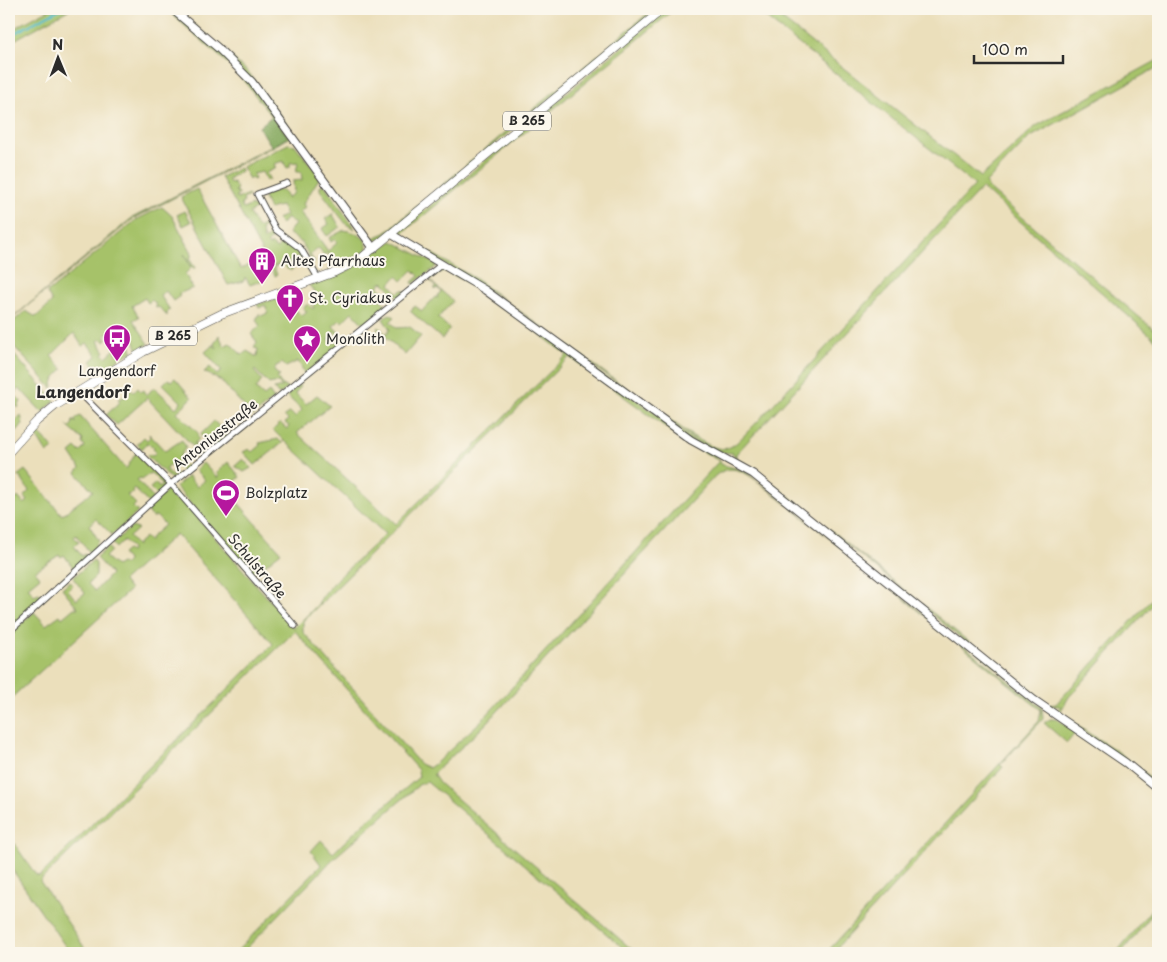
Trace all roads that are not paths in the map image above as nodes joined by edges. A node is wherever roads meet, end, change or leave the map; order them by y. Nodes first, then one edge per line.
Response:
1 (172, 9) edge
2 (662, 9) edge
3 (286, 183) dead end
4 (391, 234) junction
5 (374, 249) junction
6 (442, 264) junction
7 (318, 278) junction
8 (79, 392) junction
9 (9, 452) edge
10 (171, 484) junction
11 (295, 626) dead end
12 (9, 632) edge
13 (1158, 789) edge

1 - 5 street
2 - 4 main road, B 265
3 - 7 street
4 - 5 main road, B 265
4 - 6 street
5 - 7 main road, B 265
6 - 10 street, Antoniusstraße
6 - 13 street
7 - 8 main road, B 265
8 - 9 main road, B 265
8 - 10 street, Schulstraße
10 - 11 street, Schulstraße
10 - 12 street, Antoniusstraße

